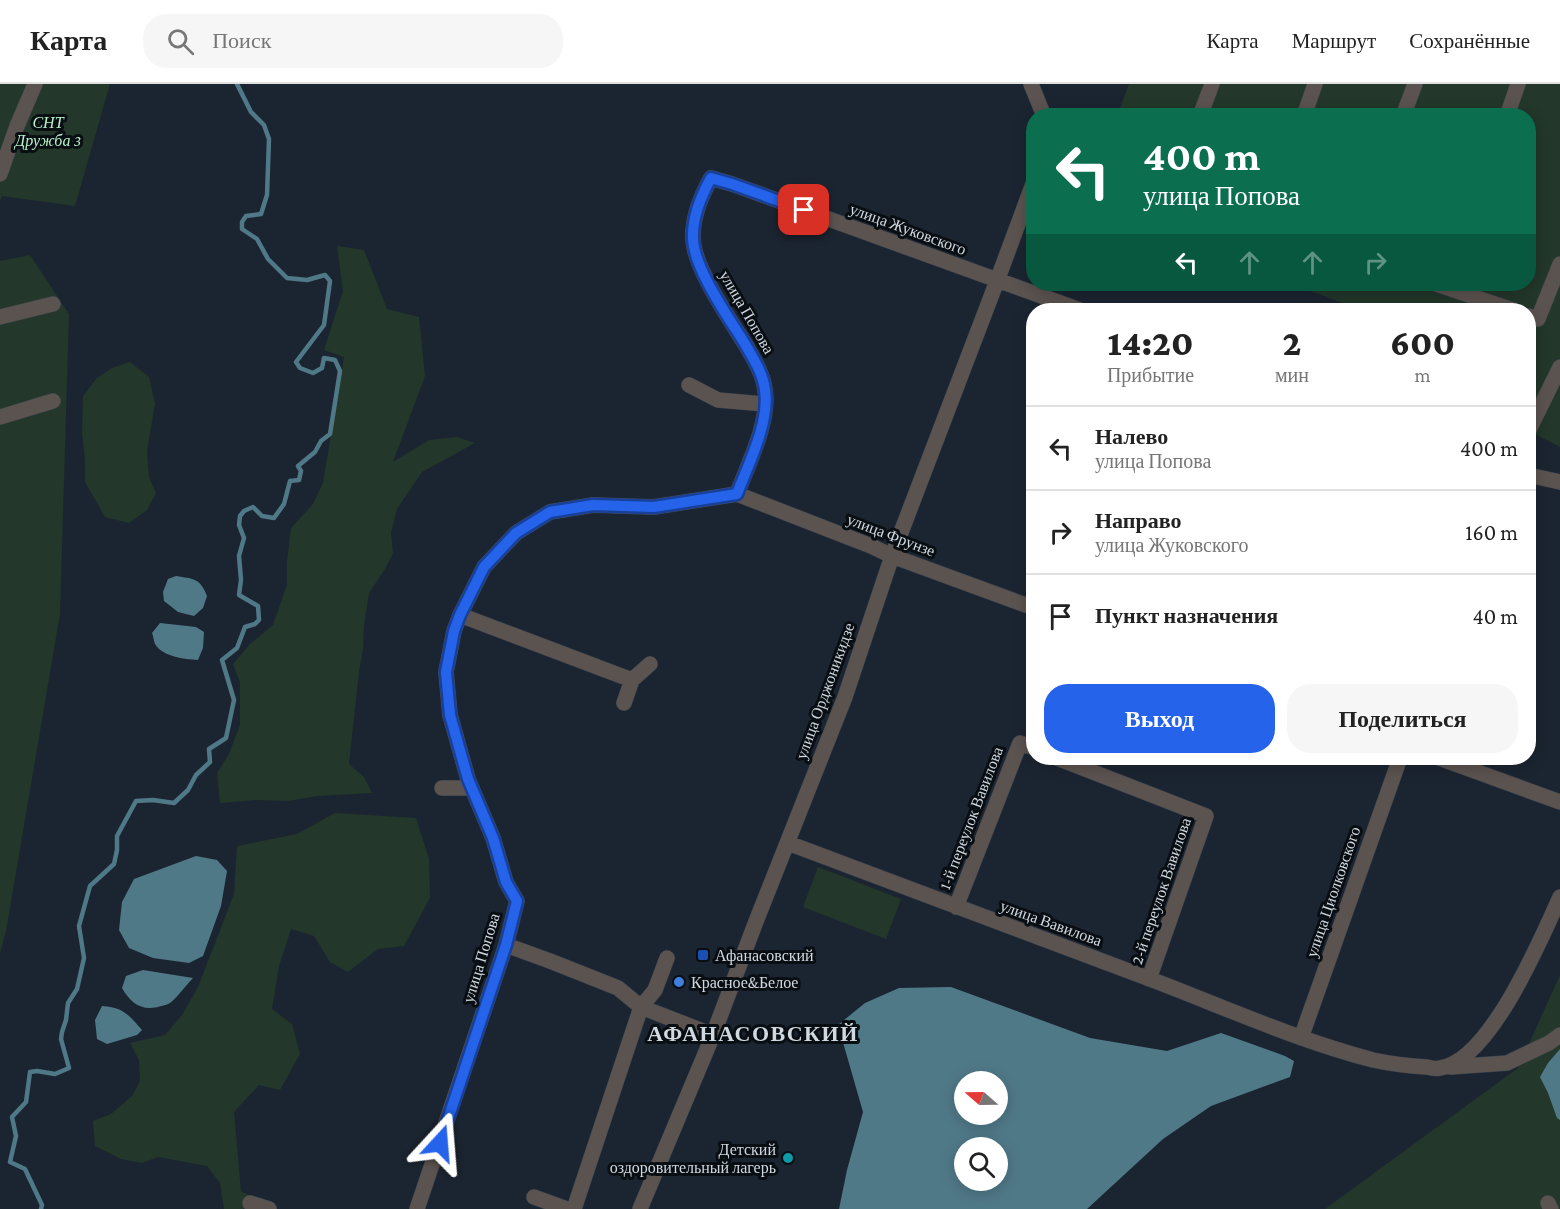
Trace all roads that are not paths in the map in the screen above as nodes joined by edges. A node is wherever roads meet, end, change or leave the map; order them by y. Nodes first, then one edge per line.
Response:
1 (35, 84) edge
2 (1031, 84) edge
3 (1212, 84) edge
4 (1315, 84) edge
5 (1415, 84) edge
6 (1518, 84) edge
7 (1041, 108) edge
8 (1203, 108) edge
9 (1307, 108) edge
10 (1406, 108) edge
11 (1510, 108) edge
12 (0, 174) edge
13 (723, 181) joint
14 (1026, 203) edge
15 (1560, 264) edge
16 (997, 281) junction
17 (1460, 291) edge
18 (1060, 303) edge
19 (1493, 303) edge
20 (53, 304) dead end
21 (0, 317) edge
22 (1536, 318) edge
23 (1560, 368) edge
24 (689, 385) dead end
25 (53, 402) dead end
26 (765, 404) junction
27 (1536, 416) edge
28 (0, 417) edge
29 (1536, 478) edge
30 (1560, 482) edge
31 (737, 494) junction
32 (892, 556) junction
33 (1026, 605) edge
34 (460, 615) junction
35 (650, 664) dead end
36 (632, 680) junction
37 (624, 703) dead end
38 (1026, 748) edge
39 (1075, 765) edge
40 (1398, 765) edge
41 (1458, 765) edge
42 (442, 788) dead end
43 (472, 788) junction
44 (1560, 802) edge
45 (788, 843) junction
46 (1560, 897) edge
47 (957, 907) junction
48 (506, 945) junction
49 (668, 958) dead end
50 (1149, 979) junction
51 (641, 1007) junction
52 (713, 1035) junction
53 (1560, 1035) edge
54 (1301, 1038) junction
55 (1441, 1068) junction
56 (534, 1197) dead end
57 (250, 1203) dead end
58 (269, 1209) edge
59 (417, 1209) edge
60 (567, 1209) edge
61 (574, 1209) edge
62 (640, 1209) edge

1 - 12 street
2 - 7 street
3 - 8 street
4 - 9 street
5 - 10 street
6 - 11 street
13 - 16 street, улица Жуковского
13 - 26 street, улица Попова
14 - 16 street, улица Орджоникидзе
15 - 22 street
16 - 18 street, улица Жуковского
16 - 32 street, улица Орджоникидзе
17 - 19 street
20 - 21 street
23 - 27 street
24 - 26 street
25 - 28 street
26 - 31 street, улица Попова
29 - 30 street
31 - 32 street, улица Фрунзе
31 - 34 street, улица Попова
32 - 33 street, улица Фрунзе
32 - 45 street, улица Орджоникидзе
34 - 36 street
34 - 43 street, улица Попова
35 - 36 street
36 - 37 street
38 - 47 street, 1-й переулок Вавилова
39 - 50 street, 2-й переулок Вавилова
40 - 54 street, улица Циолковского
41 - 44 street
42 - 43 street
43 - 48 street, улица Попова
45 - 47 street, улица Вавилова
45 - 52 street, улица Орджоникидзе
46 - 55 street
47 - 50 street, улица Вавилова
48 - 51 street
48 - 59 street, улица Попова
49 - 51 street
50 - 54 street, улица Вавилова
51 - 52 street
51 - 61 street
52 - 62 street, улица Орджоникидзе
53 - 55 street, улица Вавилова
54 - 55 street, улица Вавилова
56 - 60 street
57 - 58 street

